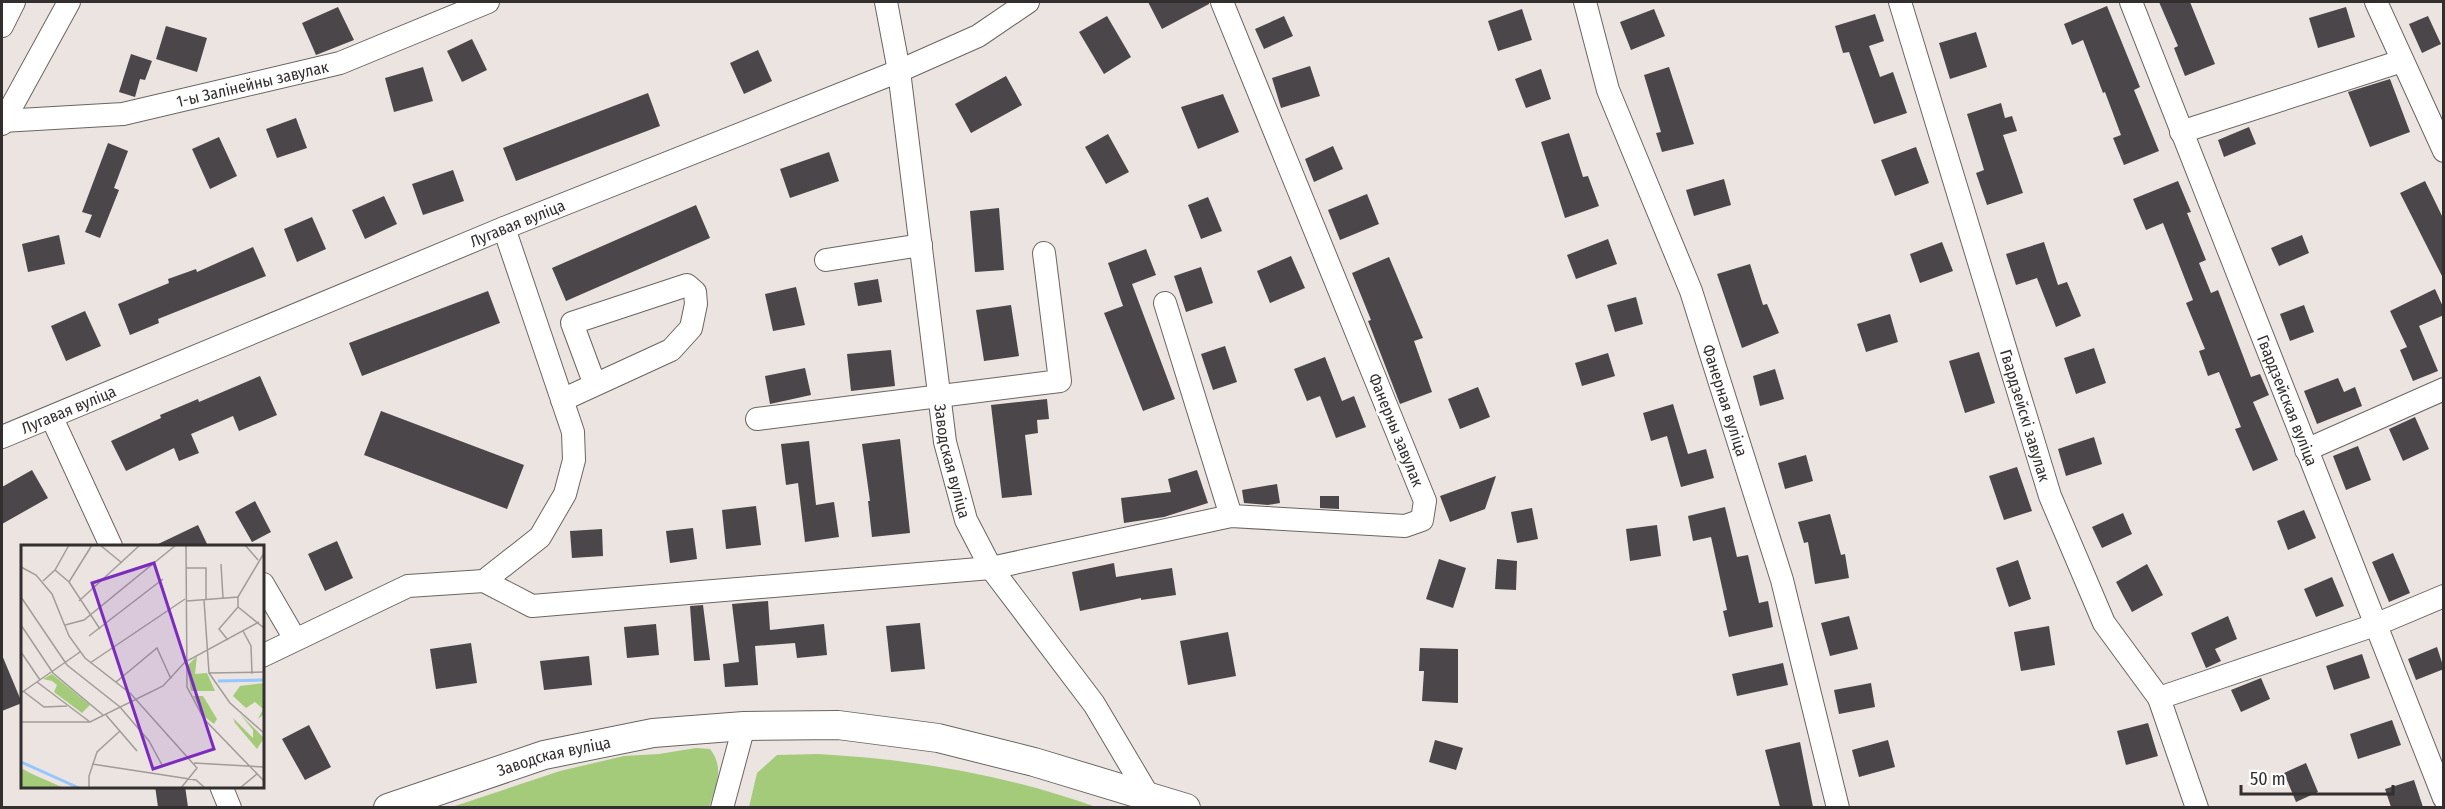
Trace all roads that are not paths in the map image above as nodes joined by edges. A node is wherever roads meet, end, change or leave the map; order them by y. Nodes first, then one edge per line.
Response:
1 (14, 2) edge
2 (69, 2) edge
3 (488, 2) edge
4 (886, 2) edge
5 (1028, 2) edge
6 (1222, 2) edge
7 (1585, 2) edge
8 (1900, 2) edge
9 (2131, 2) edge
10 (2376, 2) edge
11 (2, 26) edge
12 (2402, 61) junction
13 (899, 71) junction
14 (2, 122) edge
15 (2181, 132) junction
16 (2444, 151) edge
17 (504, 228) junction
18 (921, 245) junction
19 (1044, 253) dead end
20 (826, 260) dead end
21 (1165, 303) dead end
22 (595, 385) junction
23 (2444, 389) edge
24 (939, 397) junction
25 (562, 400) junction
26 (52, 418) junction
27 (757, 419) dead end
28 (2, 437) edge
29 (2306, 450) junction
30 (1232, 516) junction
31 (111, 545) edge
32 (991, 568) junction
33 (484, 581) junction
34 (264, 586) edge
35 (2444, 597) edge
36 (2374, 625) junction
37 (295, 639) junction
38 (264, 655) edge
39 (2159, 698) junction
40 (744, 726) junction
41 (222, 788) edge
42 (2444, 798) edge
43 (1149, 801) edge
44 (230, 807) edge
45 (388, 807) edge
46 (722, 807) edge
47 (1186, 807) edge
48 (1838, 807) edge
49 (2198, 807) edge

1 - 11 street
2 - 14 street
3 - 14 street, 1-ы Залінейны завулак
4 - 13 street, Заводская вуліца
5 - 13 street, Лугавая вуліца
6 - 30 street, Фанерны завулак
7 - 48 street, Фанерная вуліца
8 - 39 street, Гвардзейскі завулак
9 - 15 street, Гвардзейская вуліца
10 - 12 street
12 - 15 street
12 - 16 street
13 - 17 street, Лугавая вуліца
13 - 18 street, Заводская вуліца
15 - 29 street, Гвардзейская вуліца
17 - 25 street
17 - 26 street, Лугавая вуліца
18 - 20 street
18 - 24 street, Заводская вуліца
19 - 24 street
21 - 30 street
22 - 22 street
22 - 25 street
23 - 29 street
24 - 27 street
24 - 32 street, Заводская вуліца
25 - 33 street
26 - 28 street, Лугавая вуліца
26 - 31 street
29 - 36 street, Гвардзейская вуліца
30 - 32 street, Фанерны завулак
32 - 33 street, Фанерны завулак
32 - 43 street, Заводская вуліца
33 - 37 street
34 - 37 street
35 - 36 street
36 - 39 street
36 - 42 street, Гвардзейская вуліца
37 - 38 street
39 - 49 street, Гвардзейскі завулак
40 - 43 main road, Заводская вуліца
40 - 45 main road, Заводская вуліца
40 - 46 street
41 - 44 street
43 - 47 main road, Заводская вуліца

